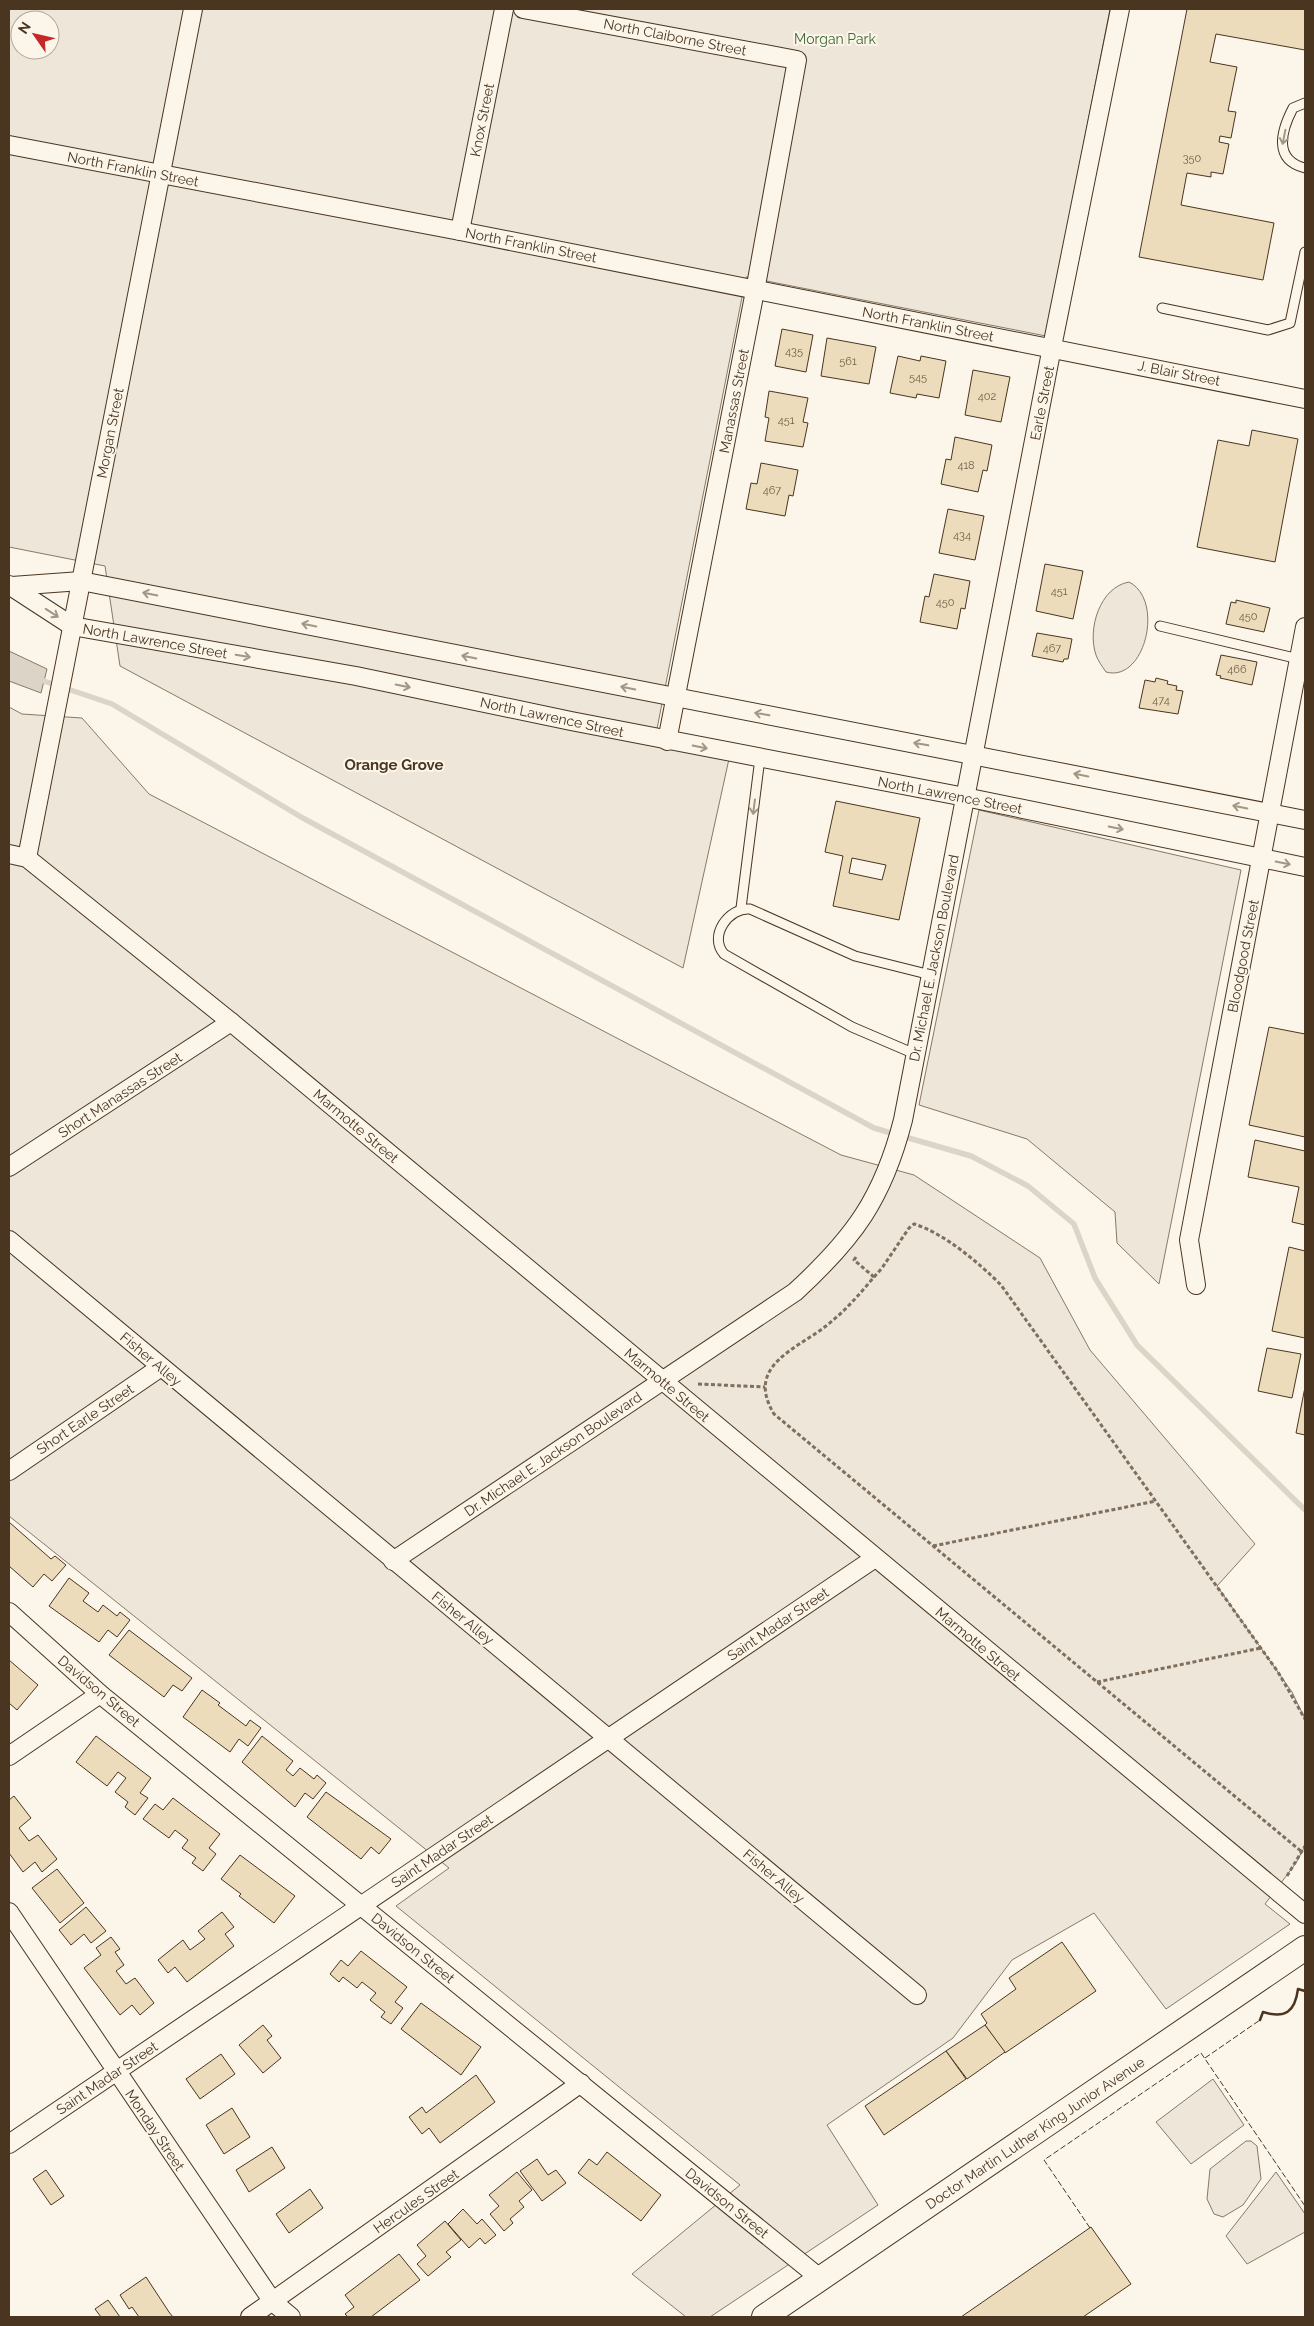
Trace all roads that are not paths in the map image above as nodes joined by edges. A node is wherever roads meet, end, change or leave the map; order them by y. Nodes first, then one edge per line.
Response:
1 (193, 9) edge
2 (504, 9) edge
3 (523, 9) edge
4 (1120, 9) edge
5 (797, 60) joint
6 (1305, 103) edge
7 (9, 145) edge
8 (1305, 168) edge
9 (162, 174) junction
10 (460, 231) junction
11 (1305, 252) edge
12 (755, 291) junction
13 (1162, 308) dead end
14 (1052, 347) junction
15 (1305, 399) edge
16 (82, 581) junction
17 (10, 586) edge
18 (72, 626) junction
19 (1160, 626) dead end
20 (1305, 627) edge
21 (1302, 659) edge
22 (676, 697) junction
23 (667, 740) junction
24 (974, 753) junction
25 (760, 758) junction
26 (965, 797) junction
27 (1270, 813) junction
28 (1305, 820) edge
29 (9, 854) edge
30 (27, 858) junction
31 (1261, 858) junction
32 (1305, 867) edge
33 (741, 908) junction
34 (931, 974) junction
35 (231, 1022) junction
36 (915, 1054) junction
37 (9, 1167) edge
38 (9, 1240) edge
39 (1196, 1285) dead end
40 (161, 1367) junction
41 (662, 1381) junction
42 (9, 1471) edge
43 (876, 1558) junction
44 (393, 1561) junction
45 (9, 1612) edge
46 (100, 1694) junction
47 (610, 1738) junction
48 (9, 1756) edge
49 (362, 1906) junction
50 (9, 1912) edge
51 (1305, 1914) edge
52 (1305, 1948) edge
53 (917, 1995) dead end
54 (116, 2072) junction
55 (581, 2084) junction
56 (9, 2144) edge
57 (821, 2279) junction
58 (272, 2302) junction
59 (250, 2317) edge
60 (291, 2317) edge
61 (764, 2317) edge

1 - 9 street, Morgan Street
2 - 10 street, Knox Street
3 - 5 street, North Claiborne Street
4 - 14 street, Earle Street
5 - 12 street, Manassas Street
6 -> 8 lane
7 - 9 street, North Franklin Street
9 - 10 street, North Franklin Street
9 - 16 street, Morgan Street
10 - 12 street, North Franklin Street
11 - 13 lane
12 - 14 street, North Franklin Street
12 - 22 street, Manassas Street
14 - 15 street, J. Blair Street
14 - 24 street, Earle Street
16 - 17 street, North Lawrence Street
16 - 18 street, Morgan Street
22 -> 16 street, North Lawrence Street
17 -> 18 street, North Lawrence Street
18 -> 23 street, North Lawrence Street
18 - 30 street, Morgan Street
19 - 21 lane
20 - 21 street, Bloodgood Street
21 - 27 street, Bloodgood Street
22 - 23 street, Manassas Street
24 -> 22 street, North Lawrence Street
23 -> 25 street, North Lawrence Street
24 - 26 street, Earle Street
27 -> 24 street, North Lawrence Street
25 - 26 street, North Lawrence Street
25 -> 33 lane
26 -> 31 street, North Lawrence Street
26 - 34 street, Dr. Michael E. Jackson Boulevard
27 - 28 street, North Lawrence Street
27 - 31 street, Bloodgood Street
29 - 30 street
30 - 35 street, Marmotte Street
31 -> 32 street, North Lawrence Street
31 - 39 street, Bloodgood Street
33 - 34 lane
33 - 36 lane
34 - 36 street, Dr. Michael E. Jackson Boulevard
35 - 37 street, Short Manassas Street
35 - 41 street, Marmotte Street
36 - 41 street, Dr. Michael E. Jackson Boulevard
38 - 40 street, Fisher Alley
40 - 42 street, Short Earle Street
40 - 44 street, Fisher Alley
41 - 43 street, Marmotte Street
41 - 44 street, Dr. Michael E. Jackson Boulevard
43 - 47 street, Saint Madar Street
43 - 51 street, Marmotte Street
44 - 47 street, Fisher Alley
45 - 46 street, Davidson Street
46 - 48 street
46 - 49 street, Davidson Street
47 - 49 street, Saint Madar Street
47 - 53 street, Fisher Alley
49 - 54 street, Saint Madar Street
49 - 55 street, Davidson Street
50 - 54 street, Monday Street
52 - 57 main road, Doctor Martin Luther King Junior Avenue
54 - 56 street, Saint Madar Street
54 - 58 street, Monday Street
55 - 57 street, Davidson Street
55 - 58 street, Hercules Street
57 - 61 main road, Doctor Martin Luther King Junior Avenue
58 - 59 street, Hercules Street
58 - 60 street, Monday Street

